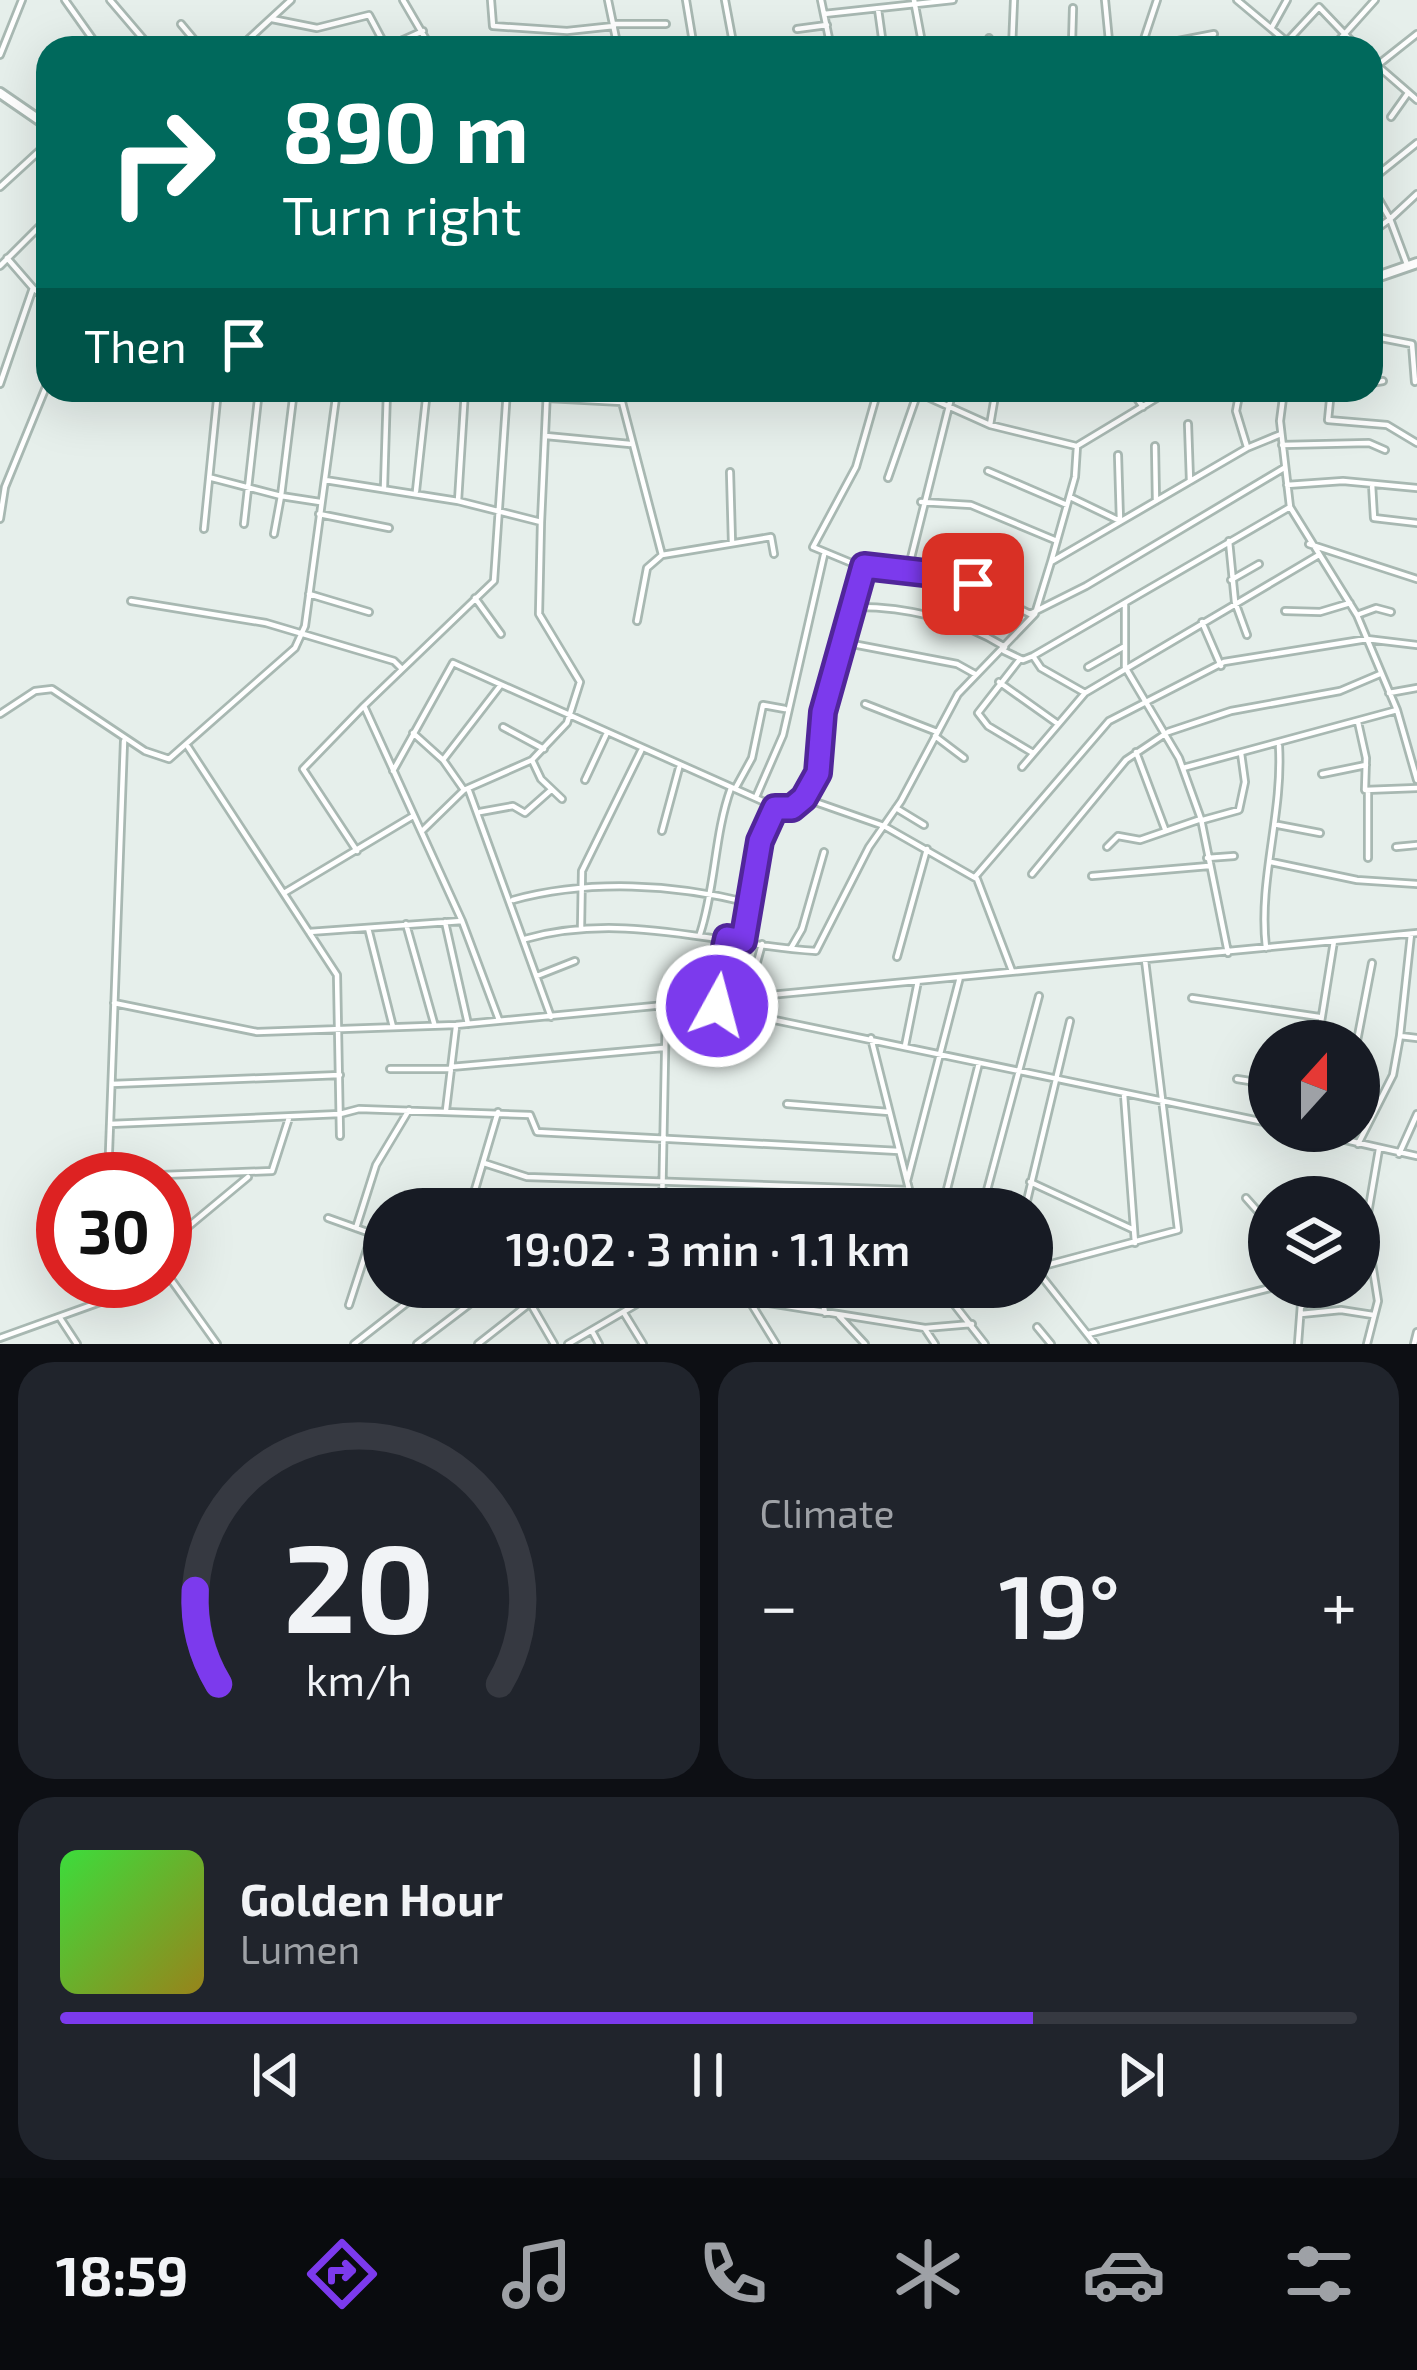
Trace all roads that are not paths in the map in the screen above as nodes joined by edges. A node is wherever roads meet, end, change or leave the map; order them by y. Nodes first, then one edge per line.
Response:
1 (22, 0) edge
2 (65, 0) edge
3 (110, 0) edge
4 (291, 0) edge
5 (404, 0) edge
6 (491, 0) edge
7 (608, 0) edge
8 (686, 0) edge
9 (725, 0) edge
10 (821, 0) edge
11 (953, 0) edge
12 (1014, 0) edge
13 (1105, 0) edge
14 (1157, 0) edge
15 (1237, 0) edge
16 (1287, 0) edge
17 (1372, 1) edge
18 (915, 2) edge
19 (1317, 4) edge
20 (1073, 8) dead end
21 (878, 9) junction
22 (824, 14) junction
23 (272, 19) junction
24 (181, 23) dead end
25 (666, 24) dead end
26 (614, 25) junction
27 (826, 25) junction
28 (1270, 28) junction
29 (797, 29) dead end
30 (423, 31) junction
31 (1214, 34) dead end
32 (1417, 34) edge
33 (1345, 35) joint
34 (90, 36) edge
35 (141, 36) edge
36 (191, 36) edge
37 (253, 36) edge
38 (380, 36) edge
39 (412, 36) edge
40 (425, 36) edge
41 (616, 36) edge
42 (692, 36) edge
43 (732, 36) edge
44 (828, 36) edge
45 (882, 36) edge
46 (921, 36) edge
47 (1012, 36) edge
48 (1072, 36) edge
49 (1109, 36) edge
50 (1145, 36) edge
51 (1201, 36) edge
52 (1276, 36) edge
53 (1290, 36) edge
54 (0, 55) edge
55 (1383, 57) edge
56 (1383, 71) edge
57 (0, 93) edge
58 (1408, 93) junction
59 (1417, 100) edge
60 (1391, 117) dead end
61 (36, 118) edge
62 (1417, 143) edge
63 (36, 154) edge
64 (1383, 173) edge
65 (0, 187) edge
66 (1417, 194) edge
67 (1383, 206) edge
68 (1390, 219) junction
69 (1383, 224) edge
70 (36, 230) edge
71 (7, 259) junction
72 (1412, 265) edge
73 (0, 266) edge
74 (1383, 275) edge
75 (33, 288) junction
76 (36, 290) edge
77 (1383, 338) edge
78 (0, 354) edge
79 (9, 359) junction
80 (1415, 382) edge
81 (0, 384) edge
82 (40, 402) edge
83 (217, 402) edge
84 (258, 402) edge
85 (293, 402) edge
86 (335, 402) edge
87 (387, 402) edge
88 (426, 402) edge
89 (464, 402) edge
90 (505, 402) edge
91 (547, 402) edge
92 (622, 402) edge
93 (875, 402) edge
94 (912, 402) edge
95 (936, 402) edge
96 (947, 402) edge
97 (994, 402) edge
98 (1139, 402) edge
99 (1151, 402) edge
100 (1238, 402) edge
101 (1283, 402) edge
102 (1330, 402) edge
103 (945, 407) junction
104 (1143, 407) junction
105 (1188, 424) dead end
106 (990, 425) junction
107 (1281, 434) junction
108 (546, 436) junction
109 (1417, 443) edge
110 (633, 444) junction
111 (1077, 446) junction
112 (1155, 446) dead end
113 (1282, 446) junction
114 (1247, 448) junction
115 (1385, 450) dead end
116 (1118, 455) dead end
117 (1284, 468) junction
118 (988, 471) dead end
119 (730, 472) dead end
120 (212, 478) junction
121 (888, 478) dead end
122 (323, 480) junction
123 (1190, 481) junction
124 (1372, 484) junction
125 (1287, 485) junction
126 (249, 486) junction
127 (383, 487) junction
128 (1417, 488) edge
129 (416, 493) junction
130 (281, 496) junction
131 (1070, 497) junction
132 (458, 501) junction
133 (1156, 501) junction
134 (320, 502) junction
135 (921, 502) junction
136 (1067, 505) junction
137 (1290, 507) junction
138 (498, 511) junction
139 (319, 514) junction
140 (0, 519) edge
141 (1120, 521) junction
142 (541, 522) junction
143 (1417, 523) edge
144 (244, 524) dead end
145 (389, 528) dead end
146 (204, 529) dead end
147 (274, 534) dead end
148 (1057, 541) junction
149 (1229, 541) junction
150 (732, 543) junction
151 (1309, 544) junction
152 (774, 554) dead end
153 (662, 555) junction
154 (824, 555) junction
155 (1317, 556) junction
156 (1051, 562) junction
157 (1258, 564) dead end
158 (864, 566) junction
159 (908, 572) junction
160 (1417, 579) edge
161 (1231, 580) junction
162 (310, 593) junction
163 (475, 598) junction
164 (131, 601) dead end
165 (1235, 602) junction
166 (1350, 603) junction
167 (1125, 604) junction
168 (852, 607) junction
169 (1285, 611) dead end
170 (369, 612) dead end
171 (1391, 612) dead end
172 (1035, 614) junction
173 (1357, 615) junction
174 (638, 621) dead end
175 (1202, 622) junction
176 (304, 632) junction
177 (501, 634) dead end
178 (1247, 634) dead end
179 (1367, 639) junction
180 (842, 642) junction
181 (1417, 645) edge
182 (1125, 646) junction
183 (1004, 649) junction
184 (1033, 656) junction
185 (1020, 659) junction
186 (1221, 666) junction
187 (1088, 667) dead end
188 (1125, 667) junction
189 (402, 669) junction
190 (974, 674) junction
191 (1380, 674) junction
192 (999, 682) junction
193 (500, 686) junction
194 (1417, 688) edge
195 (1085, 693) junction
196 (1389, 693) junction
197 (1146, 701) junction
198 (865, 704) dead end
199 (364, 706) junction
200 (785, 710) junction
201 (1397, 710) junction
202 (0, 714) edge
203 (569, 718) junction
204 (1358, 722) junction
205 (1058, 724) junction
206 (503, 727) dead end
207 (1168, 732) junction
208 (413, 734) junction
209 (936, 734) junction
210 (606, 735) junction
211 (124, 738) junction
212 (1279, 745) junction
213 (188, 747) junction
214 (544, 748) junction
215 (641, 751) junction
216 (1136, 752) junction
217 (1033, 753) junction
218 (1241, 753) junction
219 (964, 758) dead end
220 (443, 760) junction
221 (532, 760) junction
222 (1415, 761) edge
223 (1366, 765) junction
224 (1022, 767) dead end
225 (679, 768) junction
226 (1183, 768) junction
227 (393, 772) junction
228 (1322, 774) dead end
229 (585, 780) dead end
230 (1417, 784) edge
231 (733, 788) junction
232 (466, 790) junction
233 (551, 790) junction
234 (1368, 792) junction
235 (755, 798) junction
236 (804, 798) junction
237 (562, 799) dead end
238 (778, 808) junction
239 (896, 808) junction
240 (480, 812) junction
241 (413, 816) junction
242 (1201, 820) junction
243 (924, 825) dead end
244 (1277, 825) junction
245 (884, 826) junction
246 (1165, 829) junction
247 (662, 831) dead end
248 (422, 832) junction
249 (1320, 833) dead end
250 (1417, 844) edge
251 (1396, 847) dead end
252 (1107, 848) dead end
253 (927, 849) junction
254 (357, 851) junction
255 (824, 852) dead end
256 (1234, 856) dead end
257 (1368, 858) dead end
258 (1208, 862) junction
259 (1271, 862) junction
260 (1032, 874) dead end
261 (1092, 876) dead end
262 (974, 877) junction
263 (1417, 884) edge
264 (584, 888) junction
265 (284, 893) junction
266 (713, 894) junction
267 (513, 900) junction
268 (751, 903) junction
269 (462, 921) junction
270 (445, 922) junction
271 (406, 925) junction
272 (368, 927) junction
273 (581, 928) junction
274 (309, 932) junction
275 (1414, 933) edge
276 (700, 934) junction
277 (727, 938) junction
278 (525, 939) junction
279 (743, 941) junction
280 (1334, 941) junction
281 (762, 944) junction
282 (790, 948) junction
283 (1266, 948) junction
284 (1228, 953) junction
285 (897, 957) dead end
286 (1145, 960) junction
287 (575, 961) dead end
288 (1372, 963) dead end
289 (1012, 971) junction
290 (537, 976) junction
291 (960, 977) junction
292 (918, 981) junction
293 (748, 995) junction
294 (1039, 996) dead end
295 (1192, 998) dead end
296 (713, 1002) junction
297 (114, 1004) junction
298 (666, 1006) junction
299 (551, 1017) junction
300 (1319, 1017) junction
301 (1319, 1020) edge
302 (1361, 1020) edge
303 (500, 1022) junction
304 (1070, 1022) dead end
305 (468, 1024) junction
306 (435, 1025) junction
307 (456, 1025) junction
308 (341, 1027) junction
309 (393, 1027) junction
310 (1400, 1036) junction
311 (871, 1038) junction
312 (1417, 1038) edge
313 (904, 1046) junction
314 (663, 1048) junction
315 (941, 1054) junction
316 (979, 1063) junction
317 (451, 1068) junction
318 (390, 1069) dead end
319 (1016, 1071) junction
320 (340, 1075) junction
321 (1053, 1079) junction
322 (1237, 1079) dead end
323 (1248, 1081) edge
324 (112, 1084) junction
325 (1124, 1094) junction
326 (1380, 1101) edge
327 (1162, 1103) junction
328 (787, 1104) dead end
329 (409, 1110) junction
330 (446, 1110) junction
331 (498, 1112) junction
332 (890, 1112) junction
333 (340, 1114) junction
334 (1417, 1114) edge
335 (289, 1117) junction
336 (1248, 1119) edge
337 (110, 1124) junction
338 (340, 1136) dead end
339 (659, 1142) junction
340 (1380, 1149) edge
341 (899, 1151) junction
342 (109, 1152) edge
343 (1378, 1152) edge
344 (1399, 1154) junction
345 (1417, 1156) edge
346 (484, 1163) junction
347 (250, 1176) junction
348 (192, 1177) edge
349 (662, 1181) junction
350 (907, 1181) junction
351 (1030, 1183) junction
352 (475, 1188) edge
353 (662, 1188) edge
354 (854, 1188) edge
355 (909, 1188) edge
356 (948, 1188) edge
357 (987, 1188) edge
358 (1029, 1188) edge
359 (1246, 1198) dead end
360 (1248, 1200) edge
361 (328, 1218) dead end
362 (192, 1224) edge
363 (356, 1228) junction
364 (1132, 1229) junction
365 (363, 1231) edge
366 (1135, 1243) junction
367 (363, 1262) edge
368 (1053, 1264) edge
369 (1053, 1292) edge
370 (349, 1305) dead end
371 (85, 1308) edge
372 (192, 1308) edge
373 (401, 1308) edge
374 (464, 1308) edge
375 (524, 1308) edge
376 (533, 1308) edge
377 (632, 1308) edge
378 (755, 1308) edge
379 (804, 1308) edge
380 (824, 1308) edge
381 (957, 1308) edge
382 (1302, 1310) junction
383 (624, 1313) junction
384 (825, 1313) junction
385 (839, 1316) junction
386 (1374, 1316) junction
387 (60, 1318) junction
388 (972, 1324) junction
389 (1037, 1327) dead end
390 (925, 1328) junction
391 (592, 1331) junction
392 (1417, 1332) edge
393 (1088, 1334) junction
394 (0, 1338) edge
395 (552, 1343) edge
396 (77, 1344) edge
397 (218, 1344) edge
398 (354, 1344) edge
399 (417, 1344) edge
400 (478, 1344) edge
401 (568, 1344) edge
402 (599, 1344) edge
403 (643, 1344) edge
404 (776, 1344) edge
405 (865, 1344) edge
406 (935, 1344) edge
407 (985, 1344) edge
408 (1051, 1344) edge
409 (1095, 1344) edge
410 (1298, 1344) edge
411 (1366, 1344) edge
412 (1414, 1344) edge

1 - 54 street
2 - 34 street
3 - 35 street
4 - 23 street
5 - 30 street
6 - 26 street
7 - 26 street
8 - 42 street
9 - 43 street
10 - 22 street
11 - 18 street
12 - 47 street
13 - 49 street
14 - 50 street
15 - 28 street
16 - 28 street
17 - 33 street
18 - 21 street
18 - 46 street
19 - 33 street
19 - 53 street
20 - 48 street
21 - 22 street
21 - 45 street
22 - 27 street
23 - 37 street
23 - 38 street
24 - 36 street
25 - 26 street
26 - 41 street
27 - 29 street
27 - 44 street
28 - 52 street
30 - 39 street
30 - 40 street
31 - 51 street
32 - 55 street
56 - 58 street
57 - 61 street
58 - 59 street
58 - 60 street
62 - 64 street
63 - 65 street
66 - 68 street
67 - 68 street
68 - 69 street
68 - 72 street
70 - 71 street
71 - 73 street
71 - 75 street
72 - 74 street
75 - 76 street
75 - 79 street
77 - 80 street
78 - 79 street
79 - 81 street
82 - 140 street
83 - 120 street
84 - 126 street
85 - 130 street
86 - 122 street
87 - 127 street
88 - 129 street
89 - 132 street
90 - 138 street
91 - 108 street
92 - 110 street
93 - 154 street
94 - 121 street
95 - 103 street
96 - 103 street
97 - 106 street
98 - 104 street
99 - 104 street
100 - 114 street
101 - 107 street
102 - 109 street
103 - 106 street
103 - 135 street
104 - 111 street
105 - 123 street
106 - 111 street
107 - 113 street
107 - 114 street
108 - 110 street
108 - 142 street
110 - 153 street
111 - 131 street
112 - 133 street
113 - 115 street
113 - 117 street
114 - 123 street
116 - 141 street
117 - 125 street
117 - 172 street
118 - 136 street
119 - 150 street
120 - 126 street
120 - 146 street
122 - 127 street
122 - 134 street
123 - 133 street
124 - 125 street
124 - 128 street
124 - 143 street
125 - 137 street
126 - 130 street
126 - 144 street
127 - 129 street
129 - 132 street
130 - 134 street
130 - 147 street
131 - 136 street
131 - 141 street
132 - 138 street
133 - 141 street
134 - 139 street
135 - 148 street
135 - 159 street
136 - 148 street
137 - 149 street
137 - 151 street
138 - 142 street
138 - 163 street
139 - 145 street
139 - 162 street
141 - 156 street
142 - 203 street
148 - 156 street
149 - 161 street
149 - 167 street
150 - 152 street
150 - 153 street
151 - 155 street
151 - 160 street
153 - 174 street
154 - 158 street
154 - 200 street
155 - 165 street
155 - 166 street
156 - 172 street
157 - 161 street
158 - 159 street
158 - 168 street
159 - 172 street
161 - 165 street
162 - 170 street
162 - 176 street
163 - 177 street
163 - 189 street
164 - 176 street
165 - 175 street
165 - 178 street
166 - 169 street
166 - 173 street
167 - 182 street
167 - 184 street
168 - 180 street
168 - 183 street
171 - 173 street
172 - 183 street
173 - 179 street
175 - 186 street
175 - 188 street
176 - 189 street
176 - 213 street
179 - 181 street
179 - 186 street
179 - 191 street
180 - 190 street
180 - 236 street
182 - 187 street
182 - 188 street
183 - 185 street
183 - 190 street
184 - 185 street
184 - 195 street
185 - 192 street
186 - 197 street
188 - 195 street
188 - 197 street
189 - 199 street
190 - 209 street
191 - 196 street
191 - 207 street
192 - 205 street
192 - 217 street
193 - 203 street
193 - 208 street
193 - 220 street
194 - 196 street
195 - 205 street
196 - 201 street
197 - 207 street
197 - 262 street
198 - 209 street
199 - 227 street
199 - 254 street
200 - 231 street
200 - 235 street
201 - 204 street
201 - 222 street
202 - 211 street
203 - 210 street
203 - 214 street
204 - 212 street
204 - 223 street
205 - 217 street
206 - 214 street
207 - 216 street
207 - 226 street
208 - 220 street
208 - 227 street
209 - 219 street
209 - 239 street
210 - 215 street
210 - 229 street
211 - 213 street
211 - 297 street
212 - 218 street
212 - 244 street
213 - 265 street
214 - 221 street
215 - 225 street
215 - 264 street
216 - 246 street
216 - 260 street
217 - 224 street
218 - 226 street
218 - 242 street
220 - 232 street
221 - 232 street
221 - 233 street
222 - 230 street
223 - 228 street
223 - 234 street
225 - 231 street
225 - 247 street
226 - 242 street
227 - 241 street
230 - 234 street
231 - 235 street
231 - 266 street
232 - 240 street
232 - 248 street
233 - 237 street
233 - 240 street
234 - 257 street
235 - 238 street
236 - 238 street
236 - 245 street
238 - 268 street
239 - 243 street
239 - 245 street
240 - 267 street
241 - 248 street
241 - 254 street
242 - 246 street
242 - 258 street
244 - 249 street
244 - 259 street
245 - 253 street
245 - 282 street
246 - 252 street
248 - 269 street
250 - 251 street
253 - 262 street
253 - 285 street
254 - 265 street
255 - 282 street
256 - 258 street
258 - 261 street
258 - 284 street
259 - 263 street
259 - 283 street
262 - 289 street
264 - 266 street
264 - 267 street
264 - 273 street
265 - 274 street
266 - 268 street
266 - 276 street
267 - 278 street
268 - 279 street
269 - 270 street
269 - 303 street
270 - 271 street
270 - 305 street
271 - 272 street
271 - 306 street
272 - 274 street
272 - 309 street
273 - 276 street
273 - 278 street
274 - 308 street
275 - 280 street
275 - 310 street
276 - 277 street
277 - 279 street
277 - 296 street
278 - 290 street
279 - 281 street
280 - 283 street
280 - 300 street
281 - 282 street
281 - 293 street
283 - 284 street
284 - 286 street
286 - 289 street
286 - 327 street
287 - 290 street
288 - 302 street
289 - 291 street
290 - 299 street
291 - 292 street
291 - 315 street
292 - 293 street
292 - 313 street
293 - 296 street
294 - 319 street
295 - 300 street
296 - 298 street
296 - 311 street
297 - 308 street
297 - 324 street
298 - 299 street
298 - 314 street
299 - 303 street
300 - 301 street
303 - 305 street
304 - 321 street
305 - 307 street
306 - 307 street
306 - 309 street
307 - 317 street
308 - 309 street
308 - 320 street
310 - 312 street
310 - 326 street
311 - 313 street
311 - 332 street
313 - 315 street
314 - 317 street
314 - 339 street
315 - 316 street
315 - 350 street
316 - 319 street
316 - 356 street
317 - 318 street
317 - 330 street
319 - 321 street
319 - 357 street
320 - 324 street
320 - 333 street
321 - 325 street
321 - 351 street
322 - 323 street
324 - 337 street
325 - 327 street
325 - 364 street
327 - 336 street
327 - 366 street
328 - 332 street
329 - 330 street
329 - 333 street
329 - 363 street
330 - 331 street
331 - 339 street
331 - 346 street
332 - 341 street
333 - 335 street
333 - 338 street
334 - 344 street
335 - 337 street
335 - 347 street
337 - 342 street
339 - 341 street
339 - 349 street
340 - 344 street
341 - 350 street
343 - 386 street
344 - 345 street
346 - 349 street
346 - 352 street
347 - 348 street
347 - 362 street
349 - 353 street
349 - 354 street
350 - 355 street
351 - 358 street
351 - 364 street
359 - 360 street
361 - 363 street
363 - 365 street
364 - 366 street
366 - 368 street
367 - 370 street
369 - 393 street
371 - 387 street
372 - 397 street
373 - 398 street
374 - 399 street
375 - 400 street
376 - 395 street
377 - 383 street
378 - 404 street
379 - 384 street
380 - 384 street
381 - 388 street
382 - 386 street
382 - 393 street
382 - 410 street
383 - 391 street
383 - 403 street
384 - 385 street
385 - 390 street
385 - 405 street
386 - 411 street
387 - 394 street
387 - 396 street
388 - 390 street
388 - 407 street
389 - 408 street
390 - 406 street
391 - 401 street
391 - 402 street
392 - 412 street
393 - 409 street

